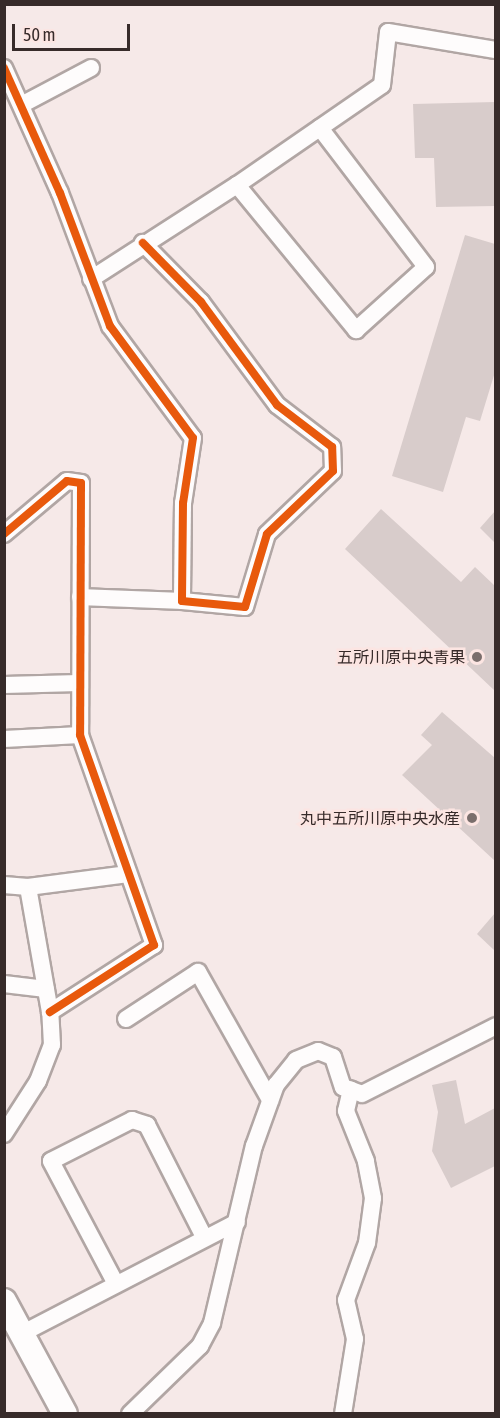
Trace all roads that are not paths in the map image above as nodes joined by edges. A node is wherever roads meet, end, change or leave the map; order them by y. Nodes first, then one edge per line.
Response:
1 (495, 50) edge
2 (4, 68) edge
3 (91, 68) dead end
4 (23, 104) junction
5 (320, 128) junction
6 (237, 185) junction
7 (143, 243) junction
8 (91, 279) junction
9 (4, 534) edge
10 (80, 597) junction
11 (182, 601) junction
12 (79, 683) junction
13 (4, 685) edge
14 (80, 735) junction
15 (4, 739) edge
16 (128, 874) junction
17 (4, 885) edge
18 (28, 887) junction
19 (4, 984) edge
20 (46, 989) junction
21 (50, 1012) junction
22 (126, 1019) dead end
23 (495, 1026) edge
24 (351, 1090) junction
25 (270, 1100) junction
26 (4, 1134) edge
27 (237, 1222) junction
28 (204, 1237) junction
29 (116, 1284) junction
30 (4, 1301) edge
31 (23, 1334) junction
32 (65, 1413) edge
33 (130, 1413) edge
34 (343, 1413) edge

1 - 5 street
2 - 4 street
3 - 4 street
4 - 8 street
5 - 6 street
5 - 6 street
6 - 7 street
7 - 8 street
7 - 11 street
8 - 11 street
9 - 10 street
10 - 11 street
10 - 12 street
12 - 13 street
12 - 14 street
14 - 15 street
14 - 16 street
16 - 18 street
16 - 21 street
17 - 18 street
18 - 20 street
19 - 20 street
20 - 21 street
21 - 26 street
22 - 25 street
23 - 24 street
24 - 25 street
24 - 34 street
25 - 27 street
27 - 28 street
27 - 33 street
28 - 29 street
28 - 29 street
29 - 31 street
30 - 31 main road
31 - 32 main road

